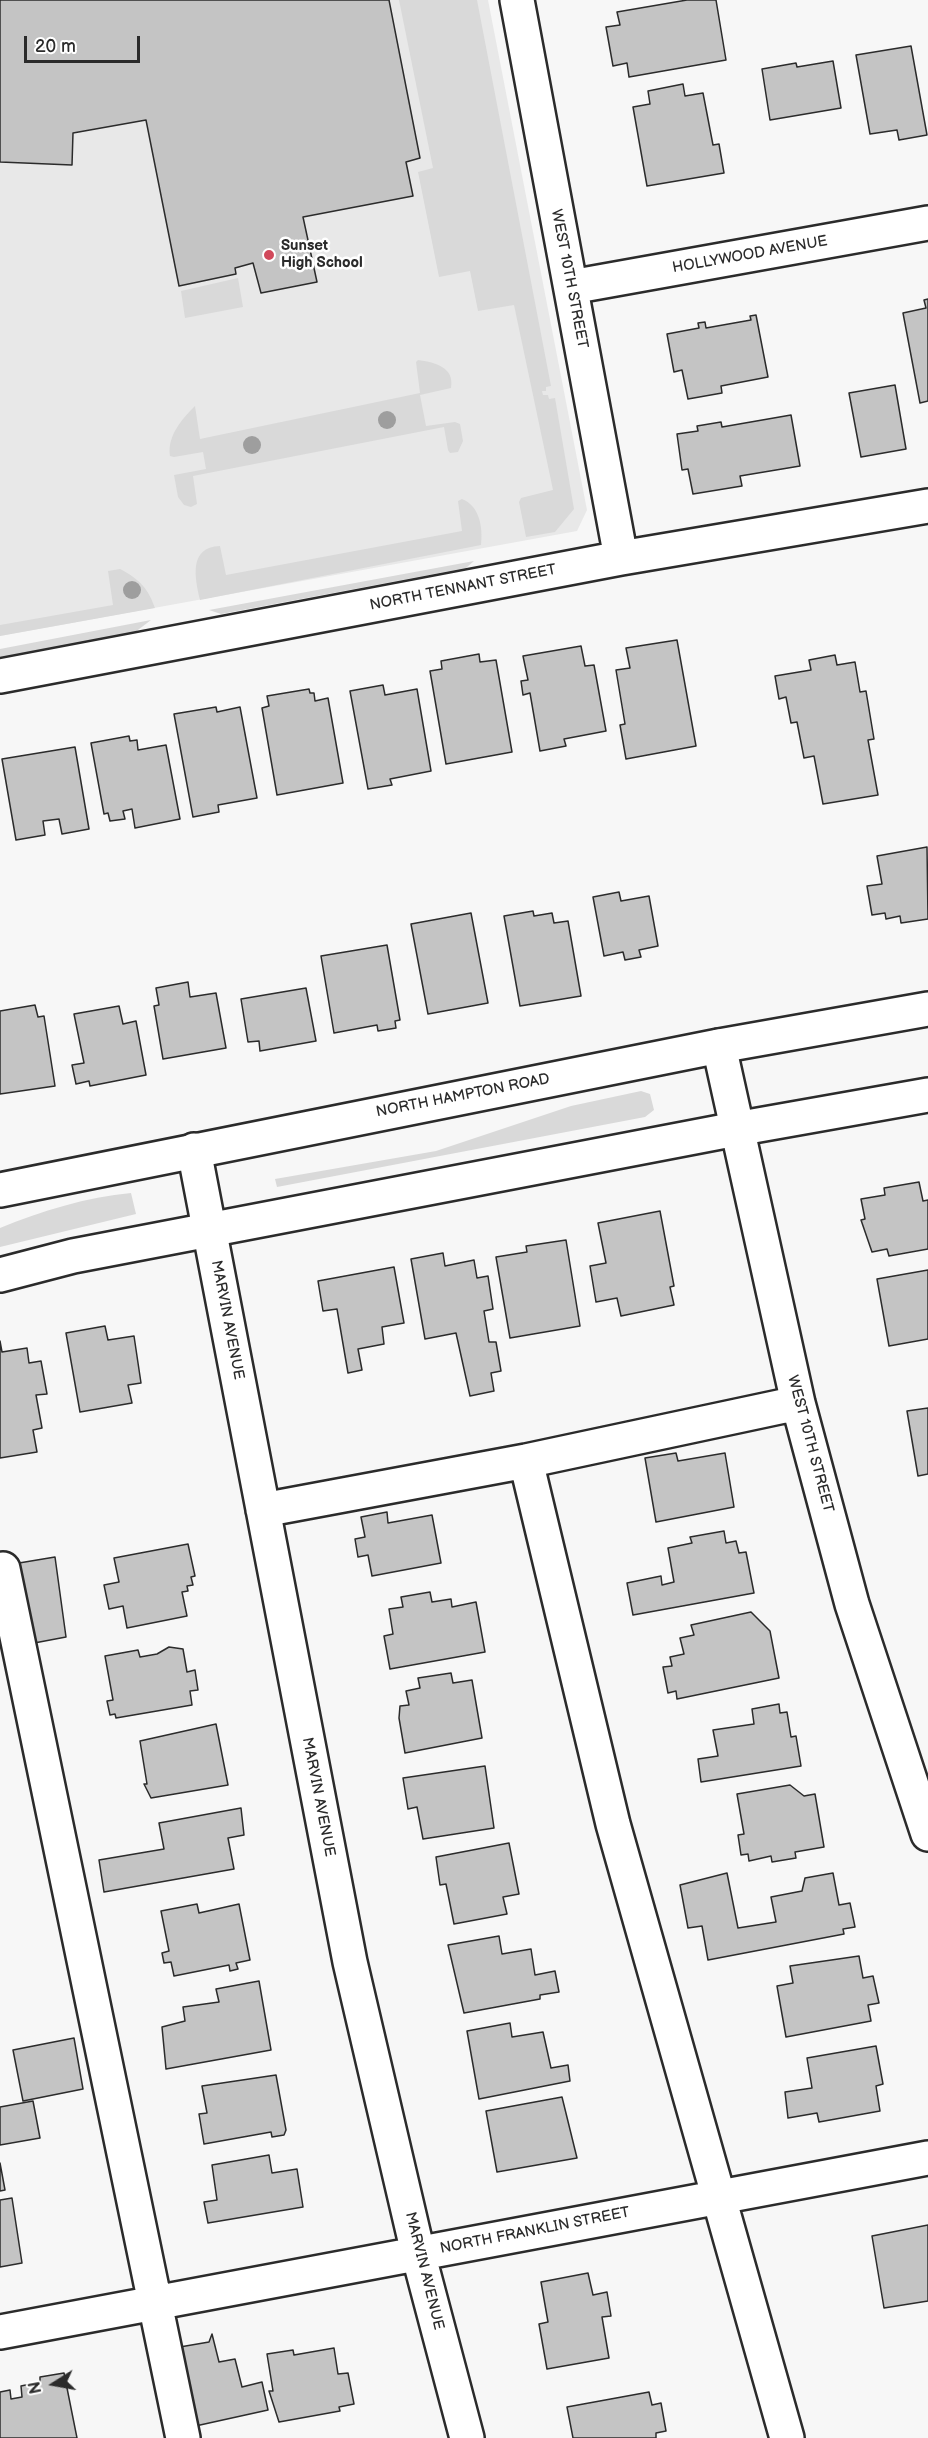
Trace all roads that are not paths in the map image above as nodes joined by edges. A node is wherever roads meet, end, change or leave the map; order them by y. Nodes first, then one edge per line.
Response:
1 (517, 0) edge
2 (928, 223) edge
3 (571, 287) junction
4 (928, 506) edge
5 (621, 558) junction
6 (0, 676) edge
7 (928, 1009) edge
8 (719, 1046) junction
9 (928, 1095) edge
10 (736, 1129) junction
11 (195, 1150) junction
12 (0, 1190) edge
13 (209, 1230) junction
14 (0, 1275) edge
15 (798, 1403) junction
16 (526, 1461) junction
17 (263, 1510) junction
18 (3, 1569) dead end
19 (928, 1834) edge
20 (928, 2158) edge
21 (718, 2196) junction
22 (418, 2253) junction
23 (154, 2304) junction
24 (0, 2332) edge
25 (183, 2438) edge
26 (467, 2438) edge
27 (787, 2438) edge

1 - 3 street, WEST 10TH STREET
2 - 3 street, HOLLYWOOD AVENUE
3 - 5 street, WEST 10TH STREET
4 - 5 street, NORTH TENNANT STREET
5 - 6 street, NORTH TENNANT STREET
7 - 8 street, NORTH HAMPTON ROAD
8 - 10 street, WEST 10TH STREET
8 - 11 street, NORTH HAMPTON ROAD
9 - 10 street
10 - 13 street
10 - 15 street, WEST 10TH STREET
11 - 12 street, NORTH HAMPTON ROAD
11 - 13 street, MARVIN AVENUE
13 - 14 street
13 - 17 street, MARVIN AVENUE
15 - 16 street
15 - 19 street, WEST 10TH STREET
16 - 17 street
16 - 21 street
17 - 22 street, MARVIN AVENUE
18 - 23 street
20 - 21 street, NORTH FRANKLIN STREET
21 - 22 street, NORTH FRANKLIN STREET
21 - 27 street
22 - 23 street, NORTH FRANKLIN STREET
22 - 26 street, MARVIN AVENUE
23 - 24 street, NORTH FRANKLIN STREET
23 - 25 street

